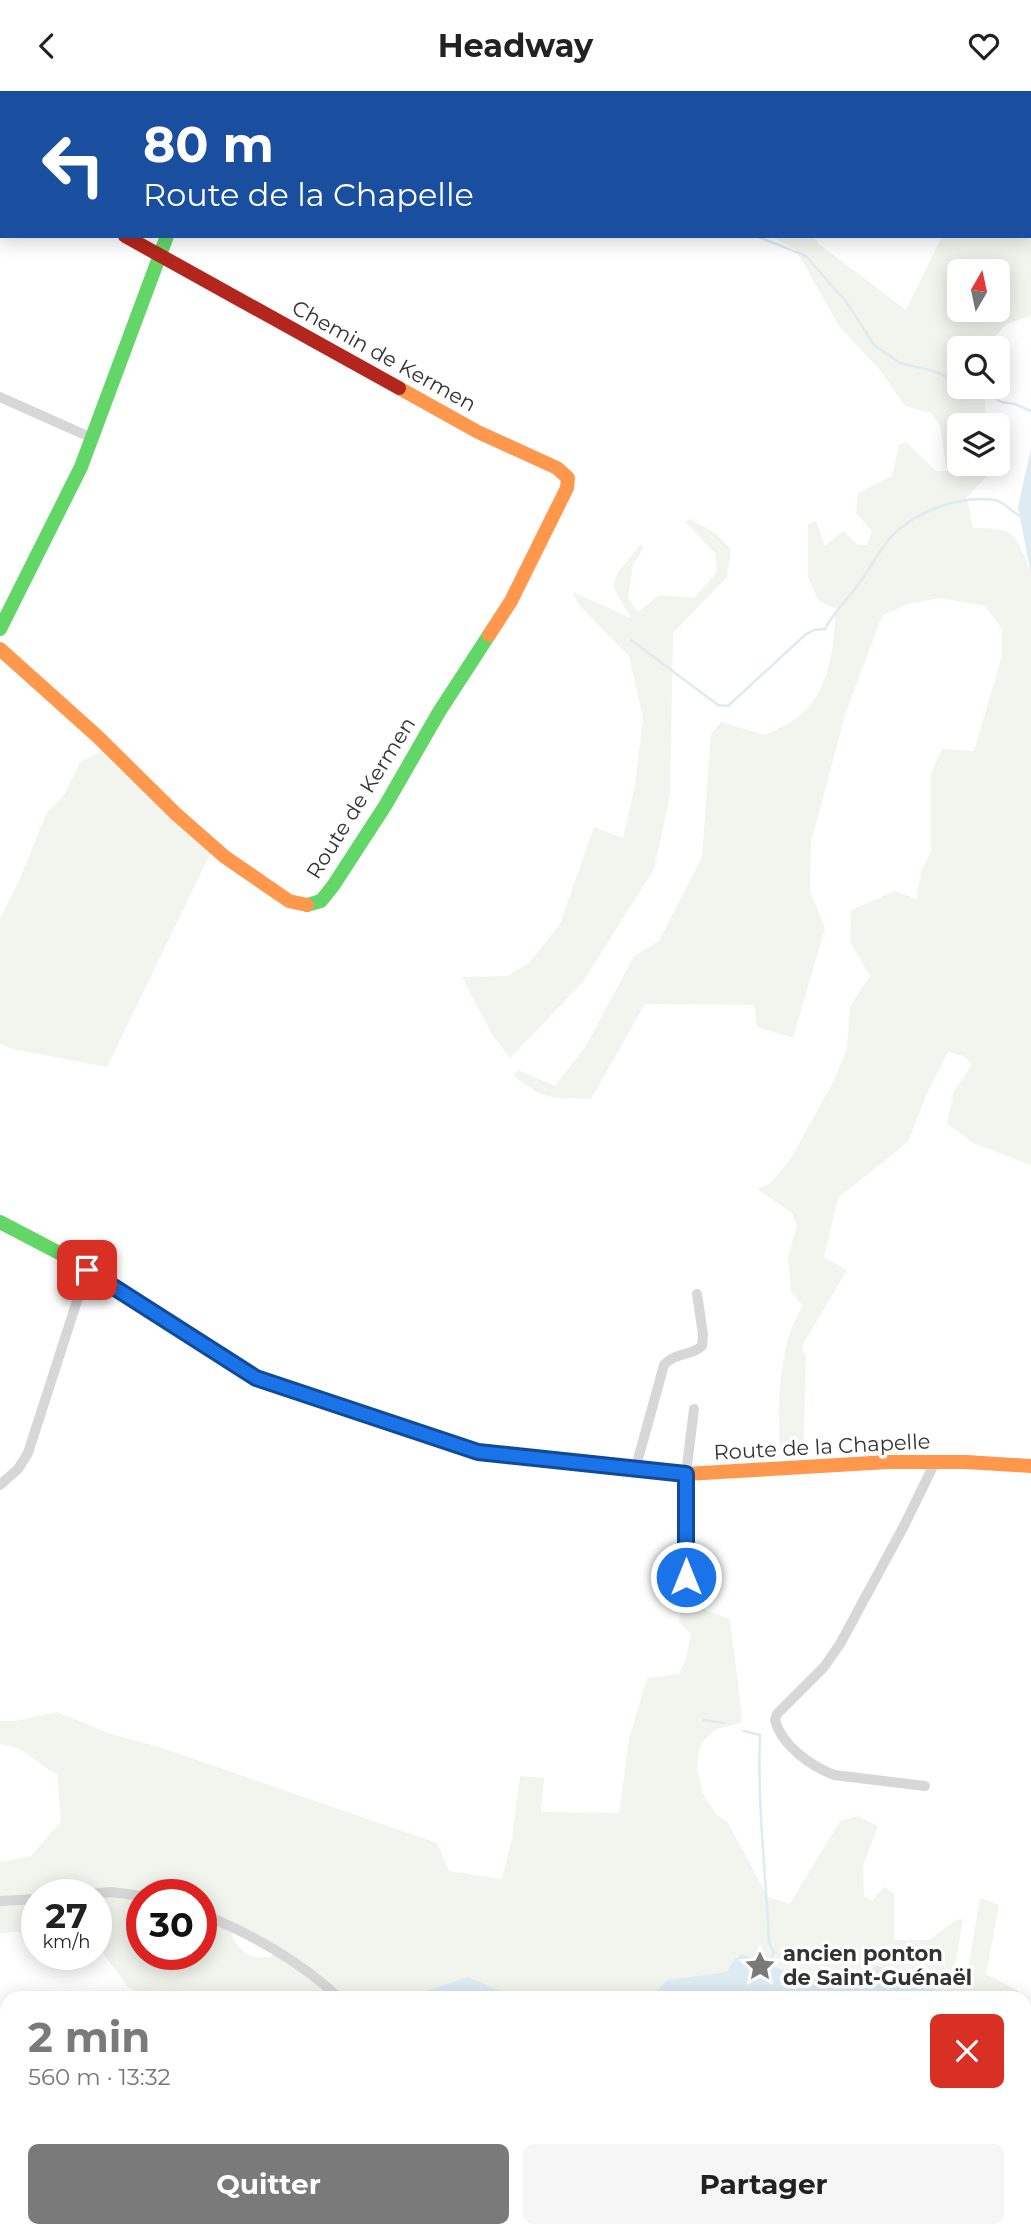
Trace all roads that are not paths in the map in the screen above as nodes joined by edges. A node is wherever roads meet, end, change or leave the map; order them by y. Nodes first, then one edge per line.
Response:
1 (129, 238) edge
2 (166, 238) edge
3 (160, 254) junction
4 (0, 397) edge
5 (92, 438) junction
6 (562, 501) joint
7 (4, 607) edge
8 (0, 629) edge
9 (0, 649) edge
10 (0, 1222) edge
11 (87, 1270) junction
12 (697, 1294) dead end
13 (694, 1409) dead end
14 (935, 1462) junction
15 (1031, 1466) edge
16 (635, 1471) junction
17 (686, 1474) junction
18 (0, 1485) edge
19 (686, 1577) dead end
20 (925, 1786) dead end
21 (21, 1900) edge
22 (0, 1901) edge
23 (217, 1921) edge
24 (332, 1991) edge

1 - 3 street
2 - 3 street
3 - 5 street
3 - 6 street, Chemin de Kermen
4 - 5 street
5 - 7 street
6 - 9 street, Route de Kermen
7 - 8 street
10 - 11 street, Route de la Chapelle
11 - 16 street, Route de la Chapelle
11 - 18 street
12 - 16 street
13 - 17 street
14 - 15 street, Route de la Chapelle
14 - 17 street, Route de la Chapelle
14 - 20 street
16 - 17 street, Route de la Chapelle
17 - 19 street
21 - 22 street
23 - 24 street

